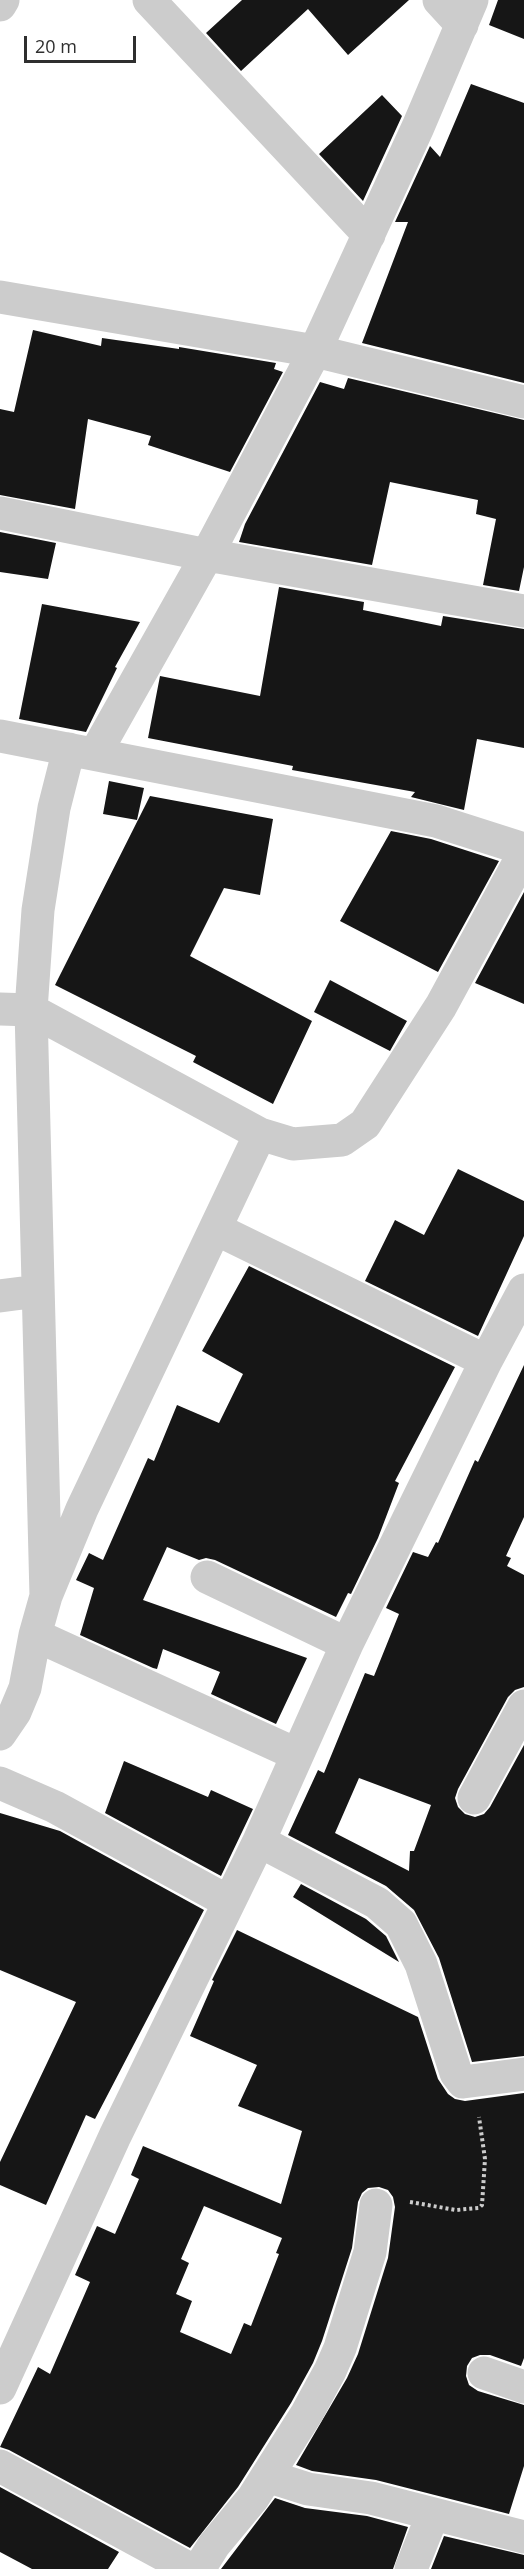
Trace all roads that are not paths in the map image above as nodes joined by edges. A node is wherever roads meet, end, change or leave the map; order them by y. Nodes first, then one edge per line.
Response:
1 (3, 0) edge
2 (149, 0) edge
3 (439, 0) edge
4 (0, 5) edge
5 (467, 13) edge
6 (369, 235) junction
7 (0, 297) edge
8 (315, 351) junction
9 (524, 402) edge
10 (0, 513) edge
11 (207, 555) junction
12 (524, 611) edge
13 (0, 736) edge
14 (82, 751) junction
15 (524, 851) edge
16 (16, 1009) edge
17 (260, 1134) junction
18 (216, 1229) junction
19 (524, 1290) edge
20 (38, 1291) junction
21 (0, 1296) edge
22 (486, 1361) junction
23 (207, 1577) dead end
24 (46, 1596) junction
25 (35, 1635) junction
26 (347, 1644) junction
27 (524, 1706) edge
28 (0, 1734) edge
29 (296, 1754) junction
30 (0, 1783) edge
31 (474, 1798) dead end
32 (260, 1841) junction
33 (229, 1902) junction
34 (524, 2074) edge
35 (376, 2205) road end
36 (484, 2373) dead end
37 (524, 2387) edge
38 (0, 2388) edge
39 (0, 2466) edge
40 (267, 2476) junction
41 (433, 2514) junction
42 (524, 2537) edge
43 (190, 2569) edge
44 (199, 2569) edge
45 (411, 2569) edge

1 - 4 street
2 - 6 street
3 - 5 street
5 - 6 street
6 - 8 street
7 - 8 street
8 - 9 street
8 - 11 street
10 - 11 street
11 - 12 street
11 - 14 street
13 - 14 street
14 - 15 street
14 - 16 street
15 - 17 street
16 - 17 street
16 - 20 street
17 - 18 street
18 - 22 street
18 - 24 street
19 - 22 street
20 - 21 street
20 - 24 street
22 - 26 street
23 - 26 street
24 - 25 street
25 - 28 street
25 - 29 street
26 - 29 street
27 - 31 street
29 - 32 street
30 - 33 street
32 - 33 street
32 - 34 street
33 - 38 street
35 - 40 street
36 - 37 street
39 - 43 street
40 - 41 street
40 - 44 street
41 - 42 street
41 - 45 street

